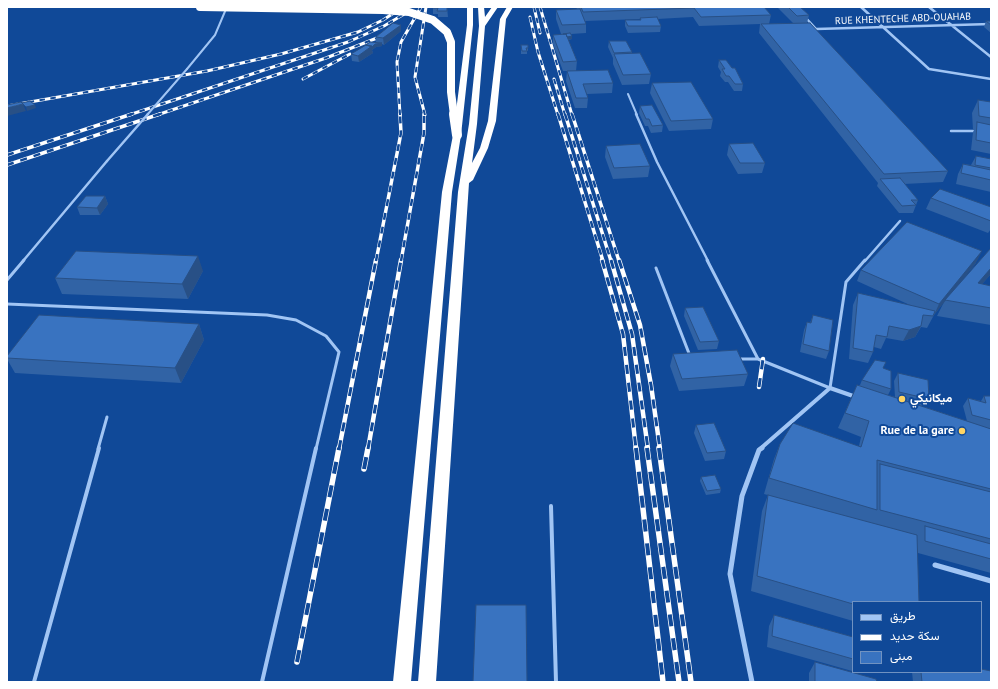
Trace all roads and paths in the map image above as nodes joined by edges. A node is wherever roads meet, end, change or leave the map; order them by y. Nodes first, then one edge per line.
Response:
1 (200, 7) edge
2 (226, 7) edge
3 (470, 7) edge
4 (481, 7) edge
5 (495, 7) edge
6 (510, 7) edge
7 (860, 7) edge
8 (929, 7) edge
9 (801, 13) edge
10 (991, 24) edge
11 (952, 25) junction
12 (482, 26) junction
13 (882, 27) junction
14 (991, 57) edge
15 (991, 79) edge
16 (628, 94) dead end
17 (950, 131) dead end
18 (979, 132) edge
19 (457, 135) junction
20 (463, 192) junction
21 (900, 221) dead end
22 (656, 268) dead end
23 (7, 280) edge
24 (7, 304) edge
25 (758, 359) junction
26 (691, 360) edge
27 (730, 360) edge
28 (830, 388) junction
29 (859, 398) edge
30 (107, 417) dead end
31 (551, 506) dead end
32 (935, 565) dead end
33 (991, 581) edge
34 (34, 682) edge
35 (262, 682) edge
36 (402, 682) edge
37 (427, 682) edge
38 (556, 682) edge
39 (752, 682) edge

1 - 19 highway, bridge
2 - 23 lane, bridge
3 - 19 highway
4 - 12 highway
5 - 12 highway
6 - 20 highway
7 - 13 street
8 - 11 street
9 - 13 street, RUE KHENTECHE ABD-OUAHAB
10 - 11 street, RUE KHENTECHE ABD-OUAHAB
11 - 13 street, RUE KHENTECHE ABD-OUAHAB
11 - 14 street
12 - 20 highway
13 - 15 street
16 - 25 lane
17 - 18 lane
19 - 36 highway
20 - 37 highway
21 - 28 lane
22 - 26 lane
24 - 35 lane
25 - 27 lane
25 - 28 lane
28 - 29 street
28 - 39 street
30 - 34 lane
31 - 38 lane
32 - 33 street

